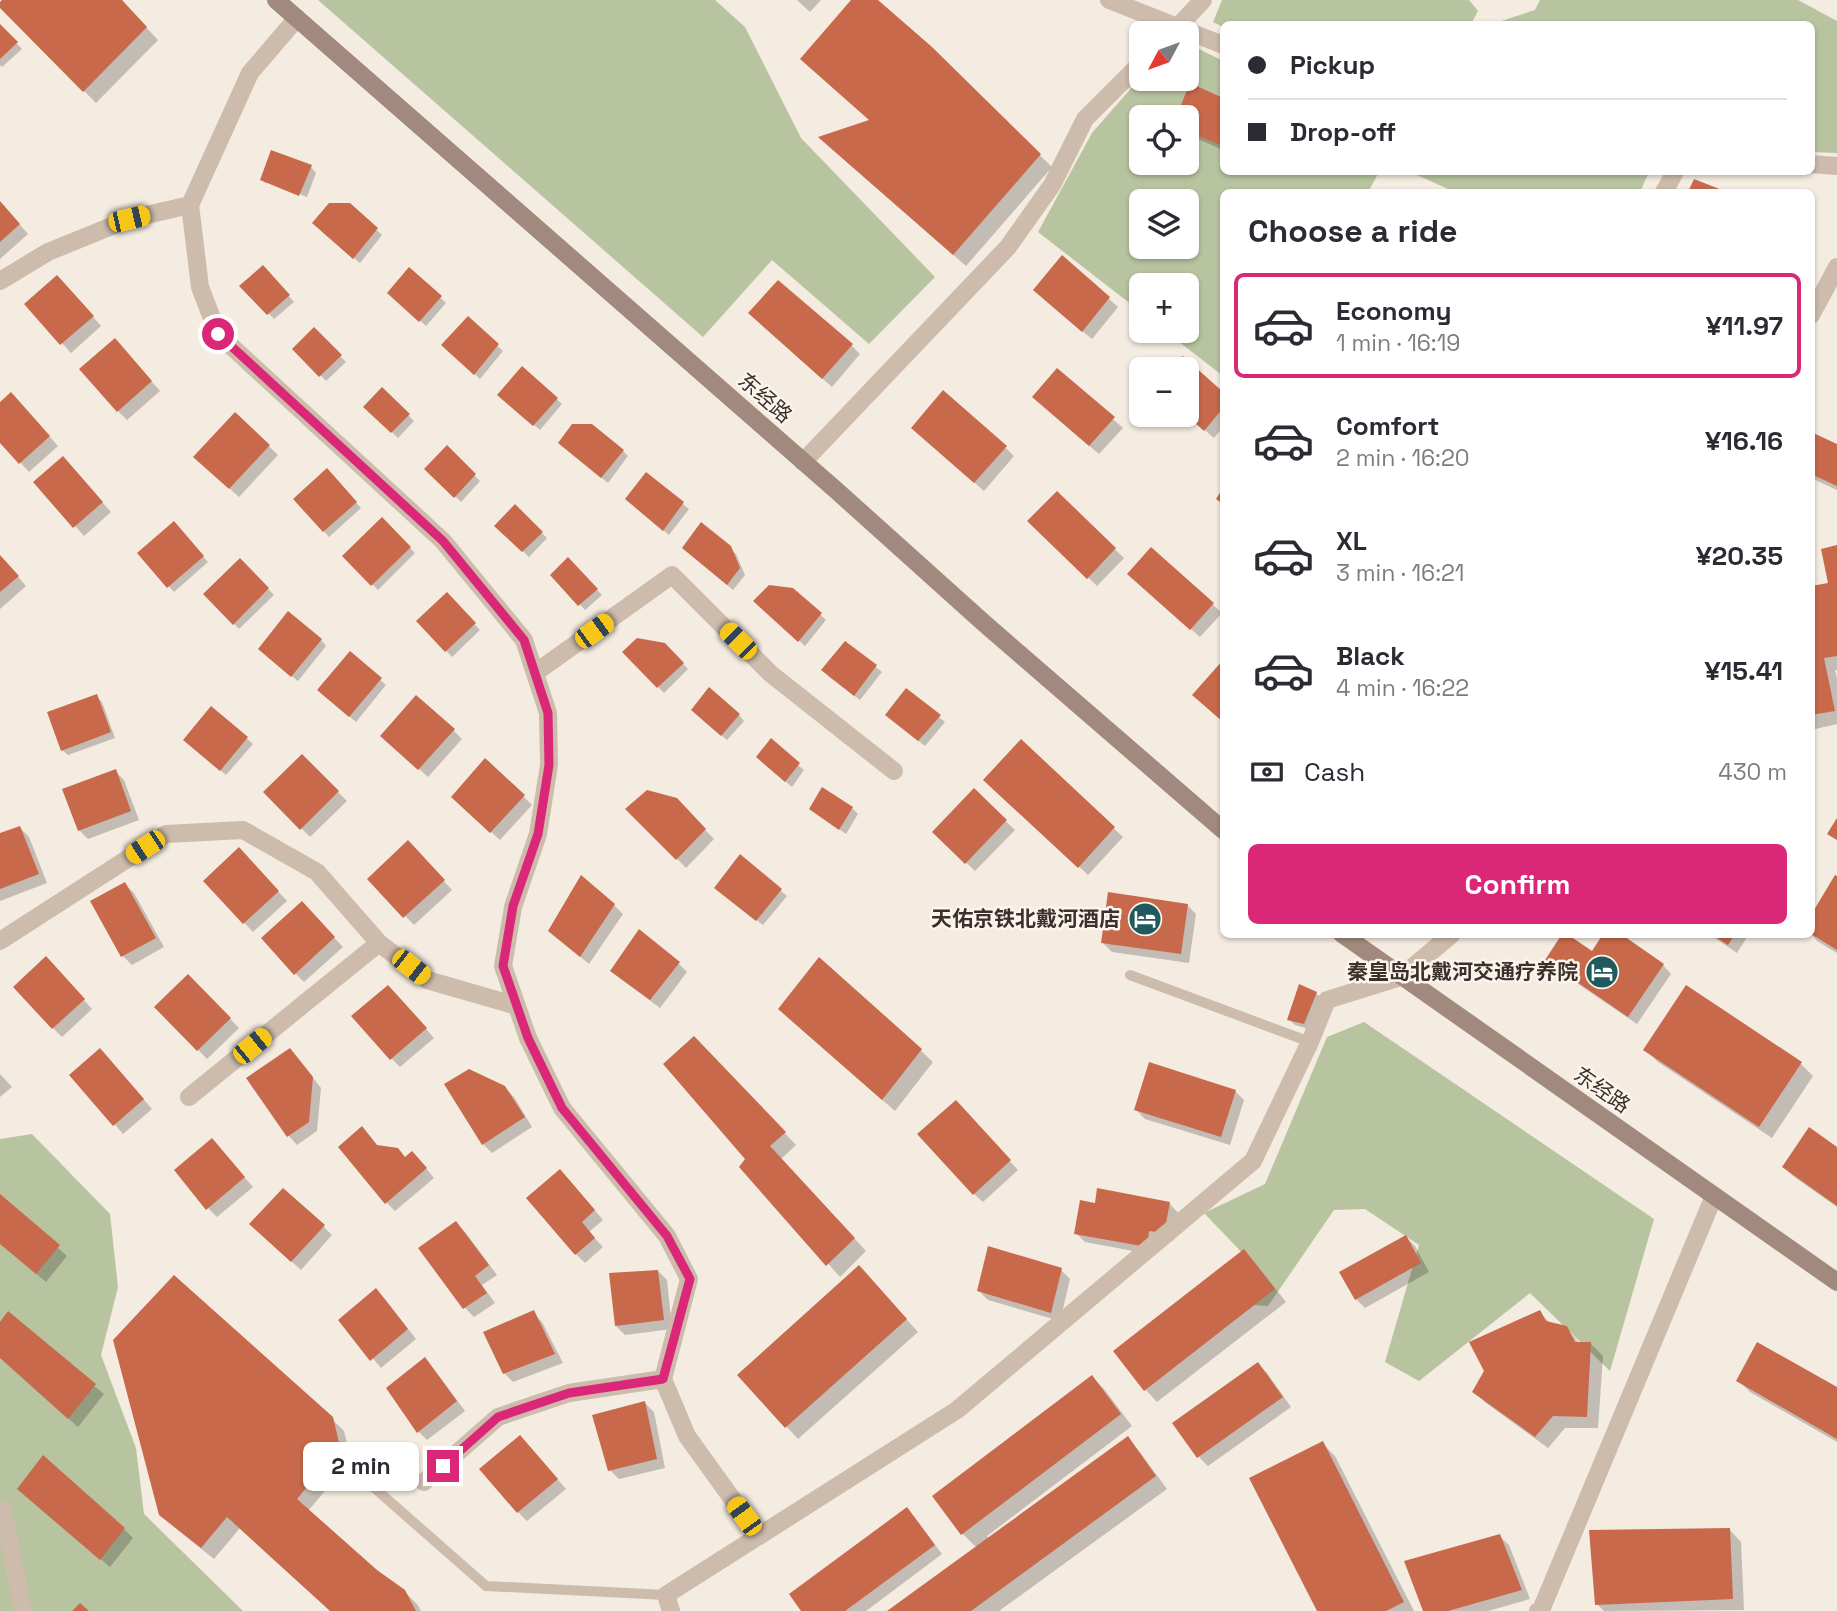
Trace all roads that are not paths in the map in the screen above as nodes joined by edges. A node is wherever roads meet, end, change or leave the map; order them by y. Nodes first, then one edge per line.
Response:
1 (276, 0) edge
2 (1109, 0) edge
3 (1203, 0) edge
4 (296, 18) junction
5 (1154, 21) edge
6 (1183, 21) edge
7 (1199, 38) edge
8 (1220, 44) edge
9 (1129, 75) edge
10 (1815, 164) edge
11 (1837, 166) edge
12 (190, 205) junction
13 (1837, 267) edge
14 (0, 281) edge
15 (1815, 308) edge
16 (803, 462) junction
17 (535, 673) junction
18 (894, 771) dead end
19 (1220, 827) edge
20 (1347, 938) edge
21 (1447, 938) edge
22 (0, 941) edge
23 (379, 943) junction
24 (1130, 975) dead end
25 (1401, 977) junction
26 (517, 1006) junction
27 (1310, 1042) junction
28 (189, 1097) dead end
29 (1714, 1196) junction
30 (1837, 1282) edge
31 (663, 1379) junction
32 (346, 1463) dead end
33 (424, 1482) dead end
34 (3, 1510) dead end
35 (759, 1536) junction
36 (668, 1603) edge
37 (23, 1611) edge
38 (1538, 1611) edge

1 - 4 main road, 东经路
2 - 5 street
3 - 6 street
4 - 12 street
4 - 16 main road, 东经路
7 - 8 street
9 - 16 street
10 - 11 street
12 - 14 street
12 - 17 street
13 - 15 street
16 - 19 main road, 东经路
17 - 18 street
17 - 26 street
20 - 25 main road, 东经路
21 - 25 street
22 - 23 street
23 - 26 street
23 - 28 street
24 - 27 lane
25 - 27 street
25 - 29 main road, 东经路
26 - 31 street
27 - 35 street
29 - 30 main road, 东经路
29 - 38 street
31 - 33 street
31 - 35 street
32 - 36 lane
34 - 37 street
35 - 36 street

